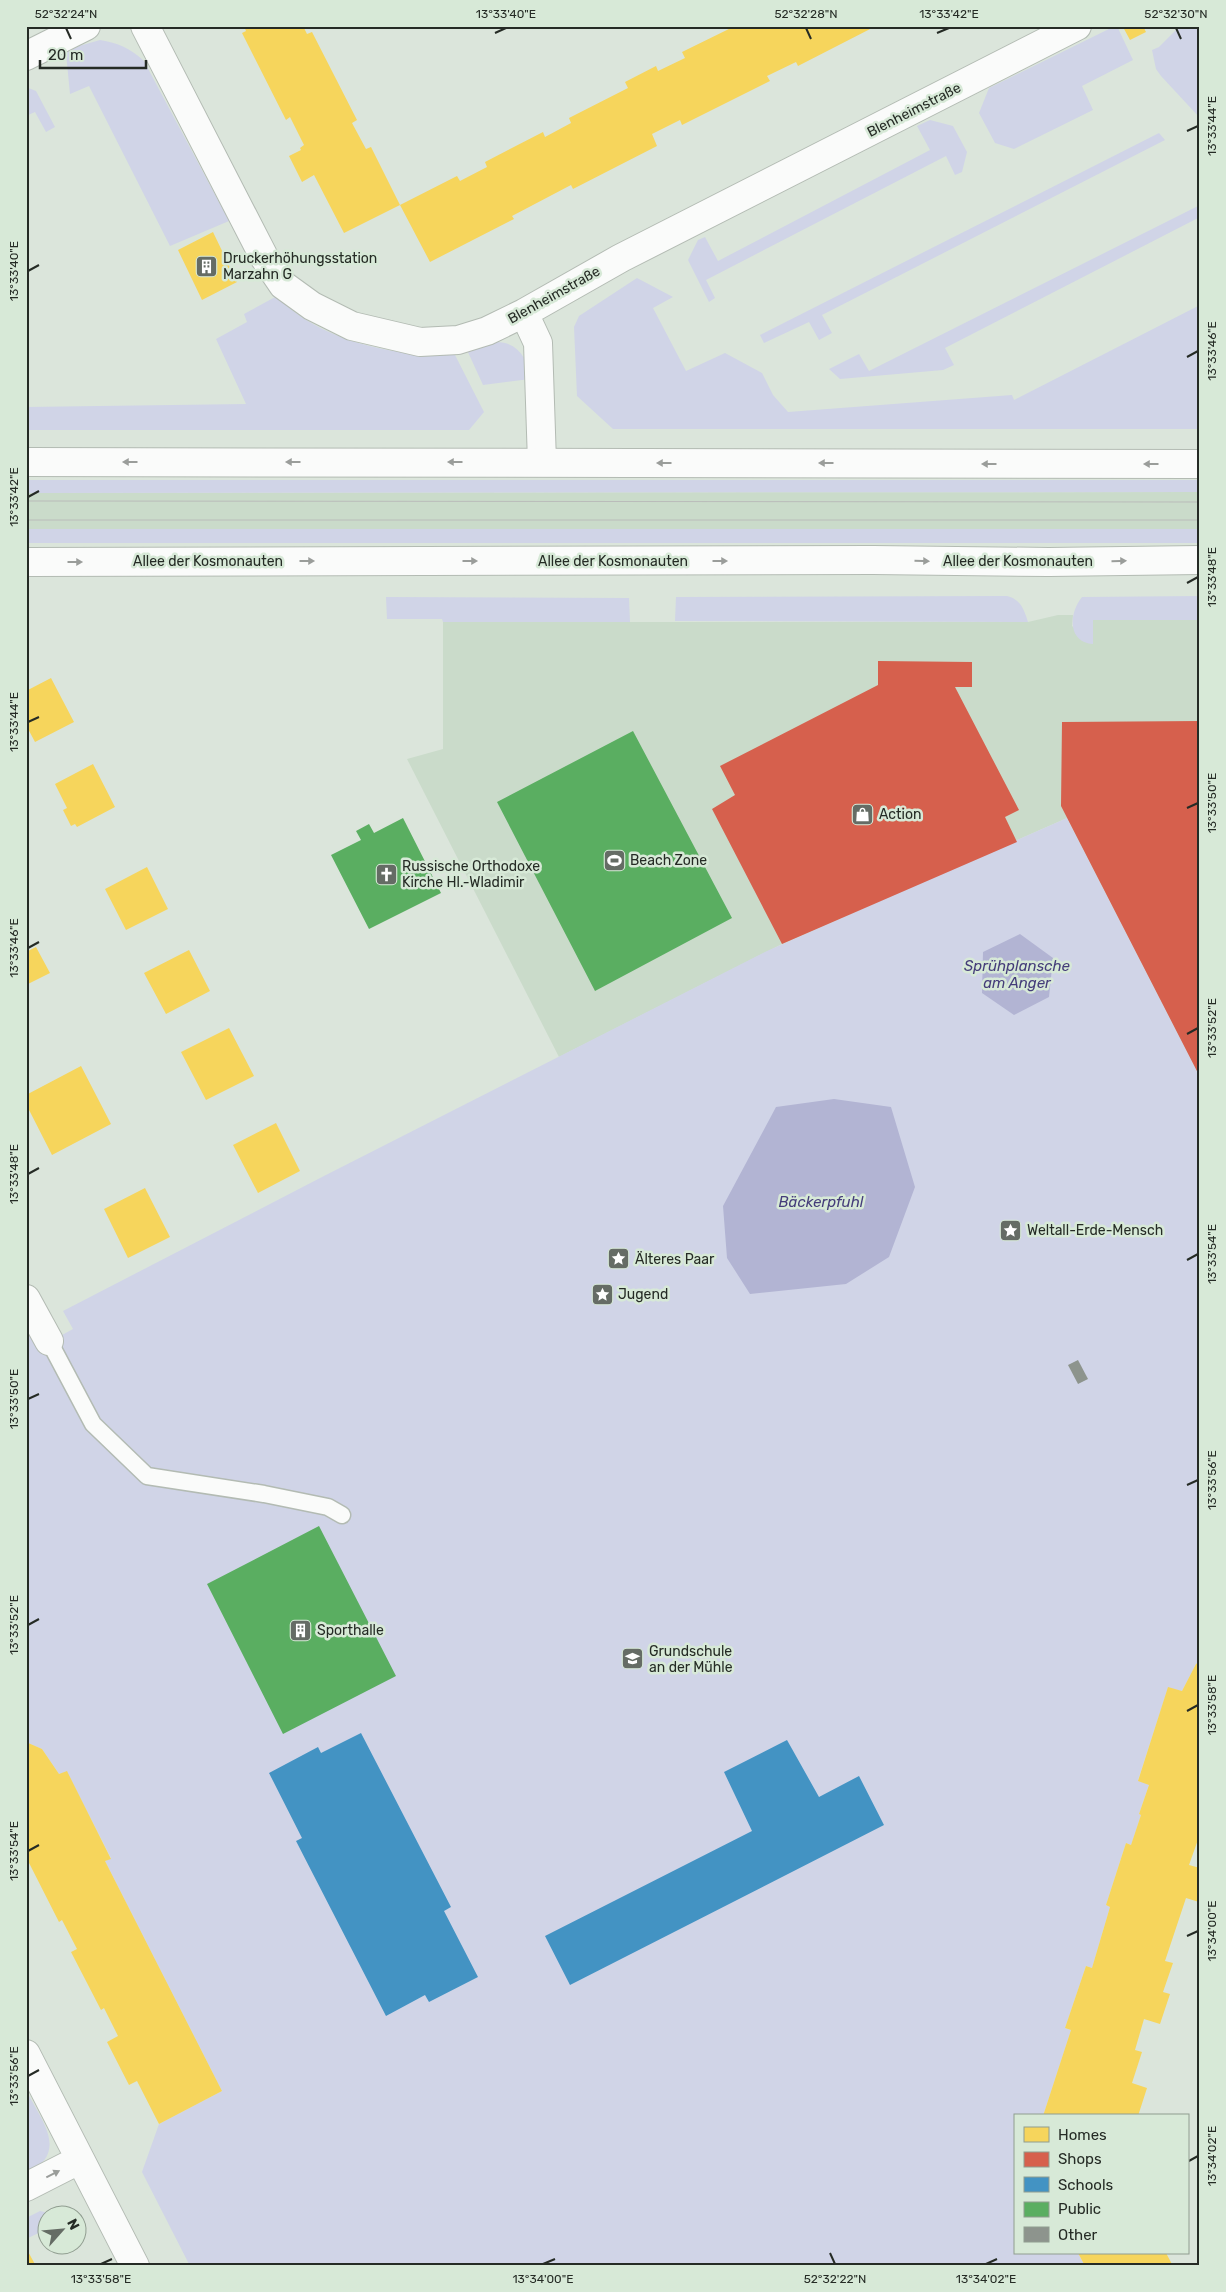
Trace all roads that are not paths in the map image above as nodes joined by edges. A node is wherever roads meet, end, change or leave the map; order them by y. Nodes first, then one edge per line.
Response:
1 (86, 26) edge
2 (145, 26) edge
3 (1077, 26) edge
4 (26, 56) edge
5 (524, 313) junction
6 (26, 462) edge
7 (542, 462) junction
8 (1200, 464) edge
9 (1200, 560) edge
10 (26, 562) edge
11 (26, 1299) edge
12 (49, 1341) joint
13 (342, 1515) dead end
14 (26, 2054) edge
15 (79, 2160) junction
16 (26, 2187) edge
17 (135, 2266) edge

1 - 4 main road
2 - 5 main road, Blenheimstraße
3 - 5 main road, Blenheimstraße
5 - 7 main road
7 -> 6 main road
8 -> 7 main road
10 -> 9 main road, Allee der Kosmonauten
11 - 12 main road
12 - 13 lane
14 - 15 main road
16 -> 15 main road
15 - 17 main road

